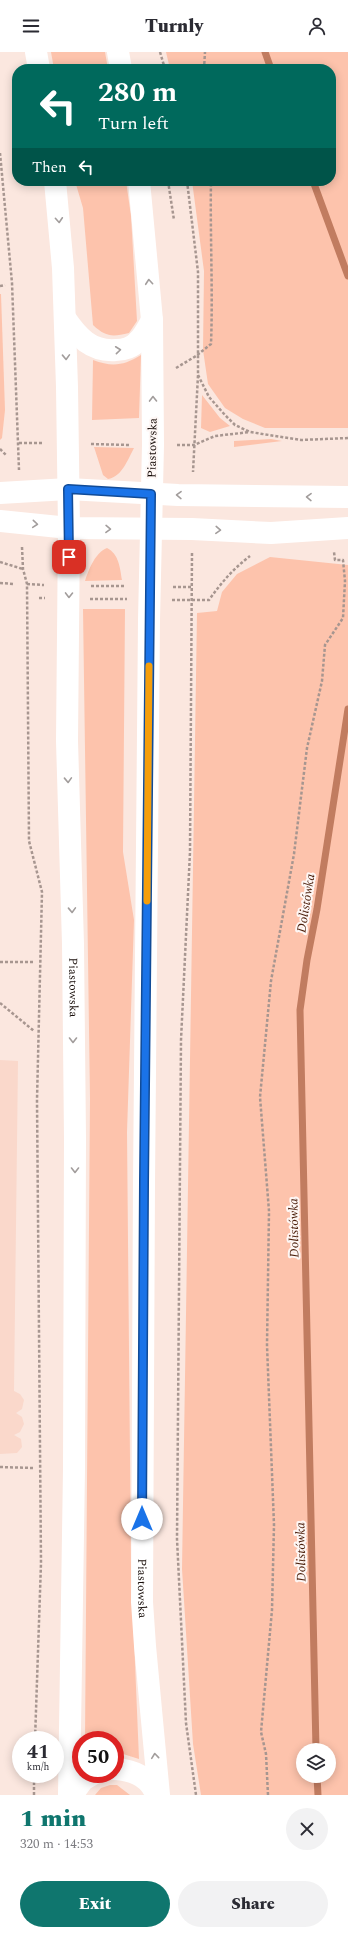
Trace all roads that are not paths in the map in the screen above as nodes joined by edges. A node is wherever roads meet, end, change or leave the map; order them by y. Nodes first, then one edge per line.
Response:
1 (36, 52) edge
2 (118, 52) edge
3 (38, 64) edge
4 (120, 64) edge
5 (55, 186) edge
6 (139, 186) edge
7 (65, 318) junction
8 (152, 320) junction
9 (68, 489) junction
10 (10, 492) edge
11 (151, 494) junction
12 (348, 497) edge
13 (10, 522) edge
14 (69, 528) junction
15 (348, 528) edge
16 (151, 530) junction
17 (124, 1770) edge
18 (81, 1783) edge
19 (71, 1795) edge
20 (157, 1795) edge

1 - 3 main road
2 - 4 main road
5 -> 7 main road, Piastowska
8 -> 6 main road, Piastowska
7 -> 8 main road
7 -> 9 main road, Piastowska
11 -> 8 main road, Piastowska
9 - 10 main road
9 - 11 main road
9 - 14 main road, Piastowska
12 -> 11 main road
11 - 16 main road, Piastowska
13 -> 14 main road
14 -> 16 main road
14 -> 19 main road, Piastowska
16 -> 15 main road
20 -> 16 main road, Piastowska
17 - 20 main road
18 - 19 main road

